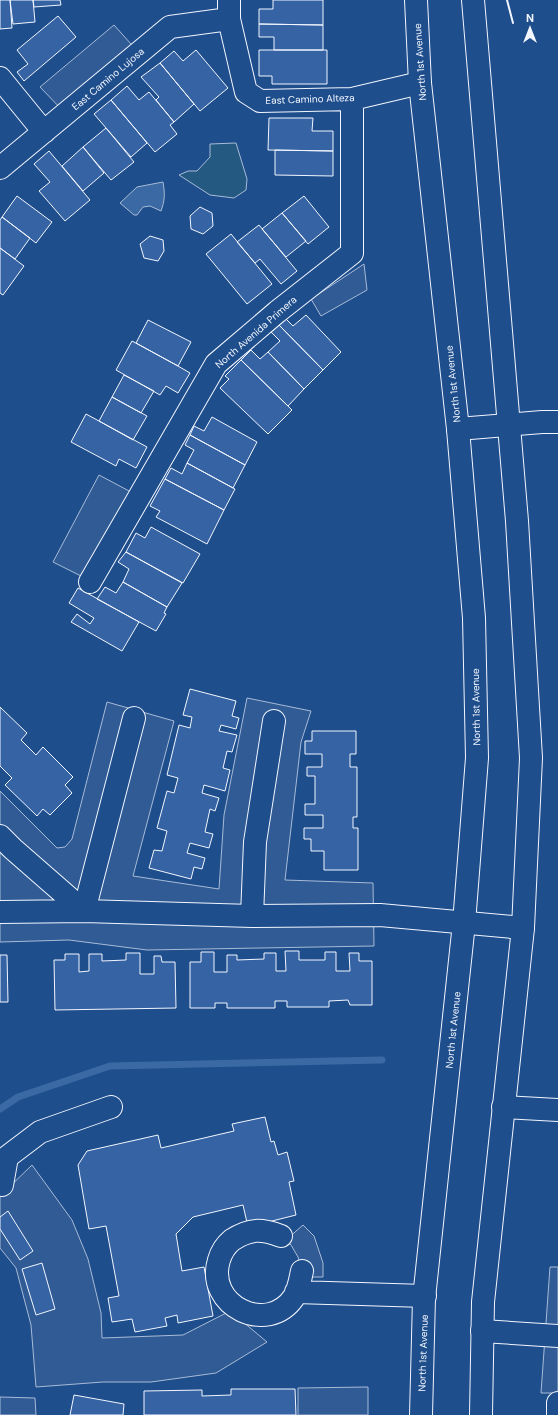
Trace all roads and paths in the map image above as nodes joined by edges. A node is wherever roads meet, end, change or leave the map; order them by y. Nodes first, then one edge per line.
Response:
1 (416, 0) edge
2 (474, 0) edge
3 (229, 9) edge
4 (0, 78) edge
5 (420, 83) junction
6 (352, 99) junction
7 (44, 132) junction
8 (0, 168) edge
9 (558, 422) edge
10 (509, 425) junction
11 (458, 429) junction
12 (90, 582) dead end
13 (134, 718) dead end
14 (274, 721) dead end
15 (0, 836) edge
16 (84, 911) junction
17 (0, 912) edge
18 (252, 916) junction
19 (464, 923) junction
20 (522, 928) junction
21 (111, 1107) dead end
22 (504, 1107) junction
23 (558, 1110) edge
24 (2, 1185) dead end
25 (281, 1236) dead end
26 (302, 1271) dead end
27 (296, 1292) junction
28 (425, 1296) junction
29 (482, 1331) junction
30 (558, 1336) edge
31 (558, 1399) edge
32 (558, 1403) edge
33 (421, 1415) edge
34 (481, 1415) edge
35 (558, 1415) edge

1 - 5 main road, North 1st Avenue
2 - 10 main road
3 - 6 main road, East Camino Alteza
3 - 7 main road, East Camino Lujosa
4 - 7 main road
5 - 6 main road, East Camino Alteza
5 - 11 main road, North 1st Avenue
6 - 12 main road, North Avenida Primera
7 - 8 main road, East Camino Lujosa
9 - 10 main road
10 - 11 main road
10 - 20 main road
11 - 19 main road, North 1st Avenue
13 - 16 main road
14 - 18 main road
15 - 16 main road
16 - 17 main road
16 - 18 main road
18 - 19 main road
19 - 20 main road
19 - 28 main road, North 1st Avenue
20 - 22 main road
21 - 24 main road
22 - 23 main road
22 - 29 main road
25 - 27 main road
26 - 27 main road
27 - 28 main road
28 - 33 main road, North 1st Avenue
29 - 30 main road
29 - 34 main road
31 - 32 main road
32 - 35 main road

